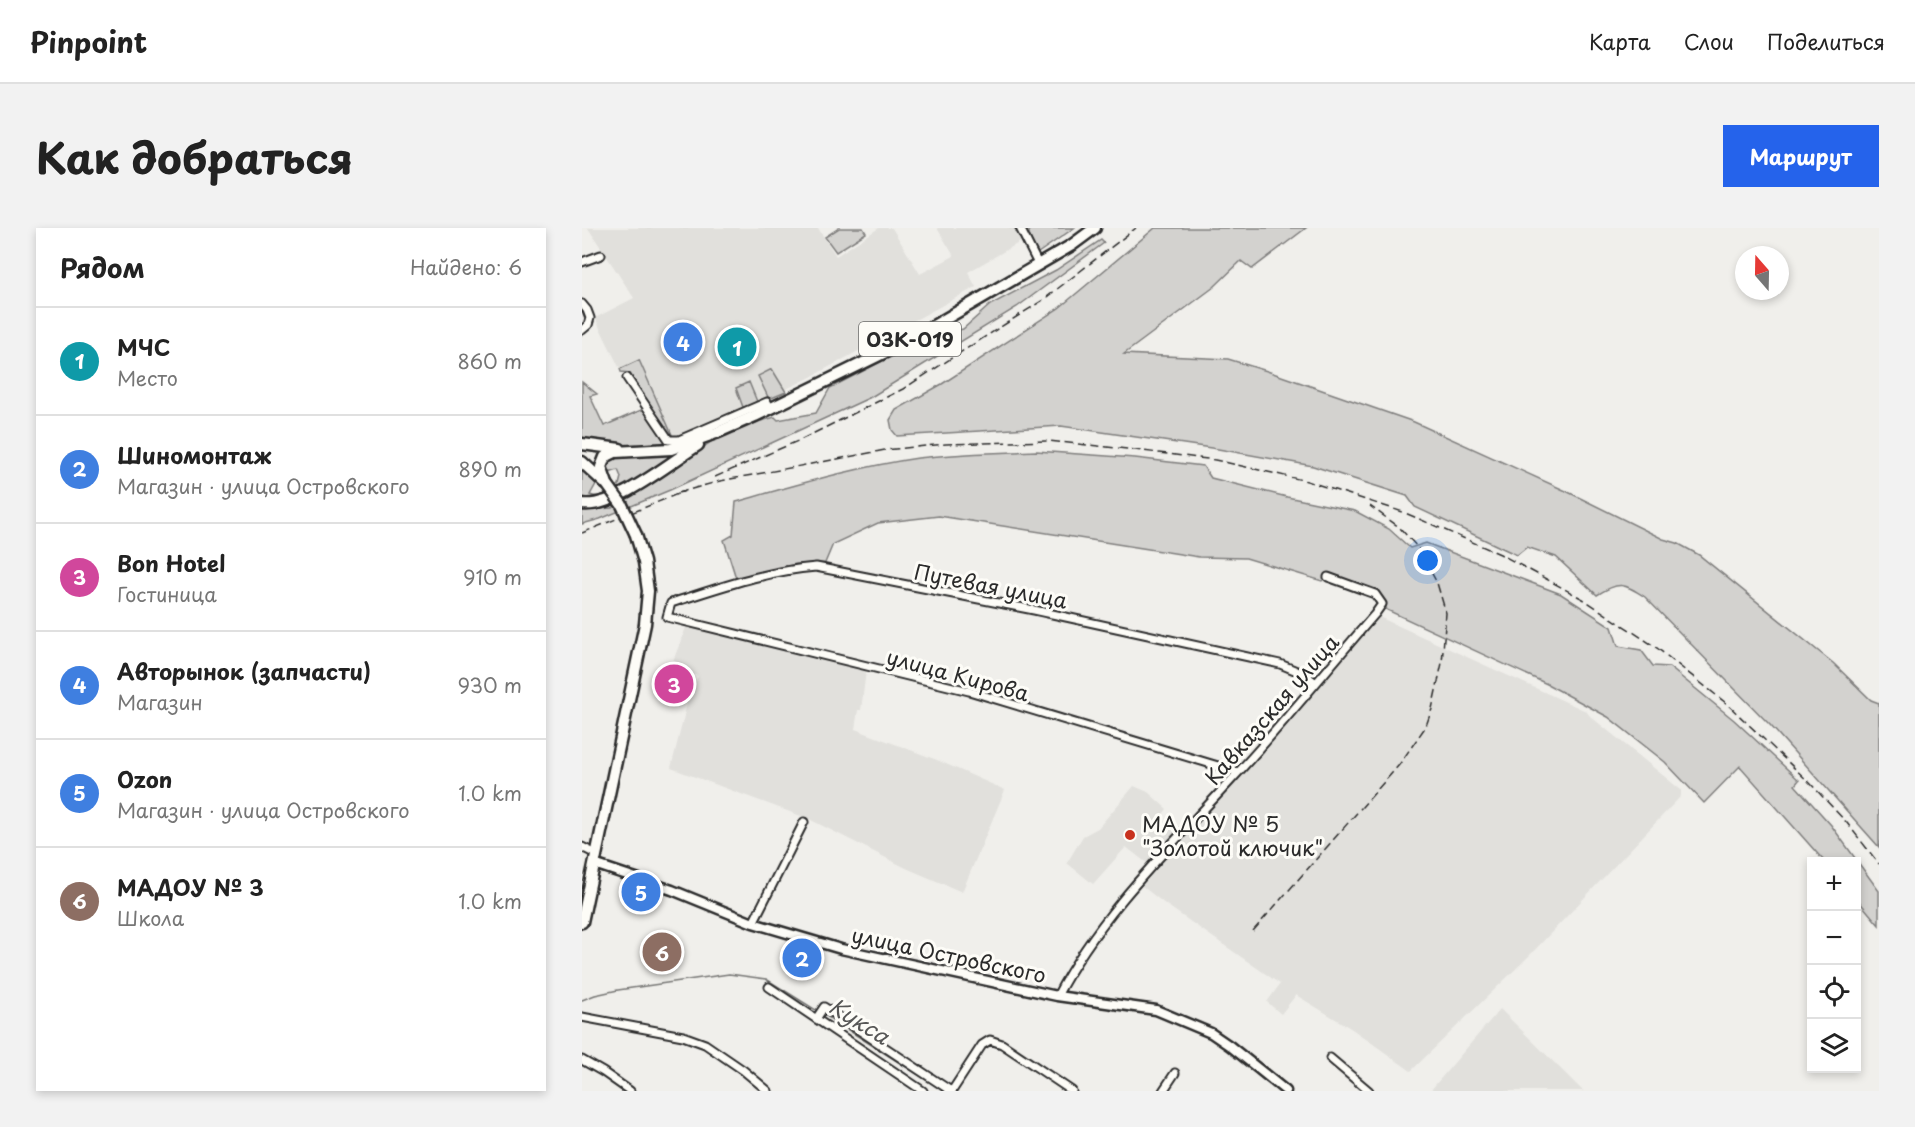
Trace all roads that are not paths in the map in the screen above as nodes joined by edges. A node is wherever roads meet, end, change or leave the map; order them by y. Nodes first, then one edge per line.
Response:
1 (1020, 228) edge
2 (1095, 228) edge
3 (601, 255) dead end
4 (582, 262) edge
5 (1038, 264) junction
6 (582, 304) edge
7 (582, 330) edge
8 (627, 378) dead end
9 (771, 409) junction
10 (716, 433) junction
11 (582, 444) edge
12 (647, 450) junction
13 (582, 462) edge
14 (606, 484) junction
15 (582, 504) edge
16 (1328, 577) dead end
17 (667, 617) joint
18 (1316, 683) junction
19 (1238, 772) junction
20 (804, 822) dead end
21 (582, 847) edge
22 (595, 859) junction
23 (582, 922) edge
24 (753, 923) junction
25 (769, 987) dead end
26 (1057, 996) junction
27 (818, 1014) junction
28 (582, 1017) edge
29 (1330, 1058) dead end
30 (582, 1060) edge
31 (1175, 1073) dead end
32 (630, 1091) edge
33 (768, 1091) edge
34 (923, 1091) edge
35 (952, 1091) edge
36 (1072, 1091) edge
37 (1163, 1091) edge
38 (1286, 1091) edge
39 (1369, 1091) edge

1 - 5 street
2 - 5 main road, 03К-019
3 - 4 street
5 - 9 main road, 03К-019
6 - 7 street
8 - 9 street
9 - 10 main road, 03К-019
10 - 12 main road, 03К-019
10 - 15 main road
11 - 12 main road, 03К-019
12 - 14 main road
13 - 14 main road
14 - 22 main road, bridge
16 - 18 street, Кавказская улица
17 - 18 street, Путевая улица
17 - 19 street, улица Кирова
18 - 19 street, Кавказская улица
19 - 26 street, Кавказская улица
20 - 24 street
21 - 22 street
22 - 23 main road
22 - 24 street, улица Островского
24 - 26 street, улица Островского
25 - 27 street
26 - 38 street, улица Островского
27 - 34 street
27 - 35 street
28 - 33 street
29 - 39 street
30 - 32 street
31 - 37 street
35 - 36 street

